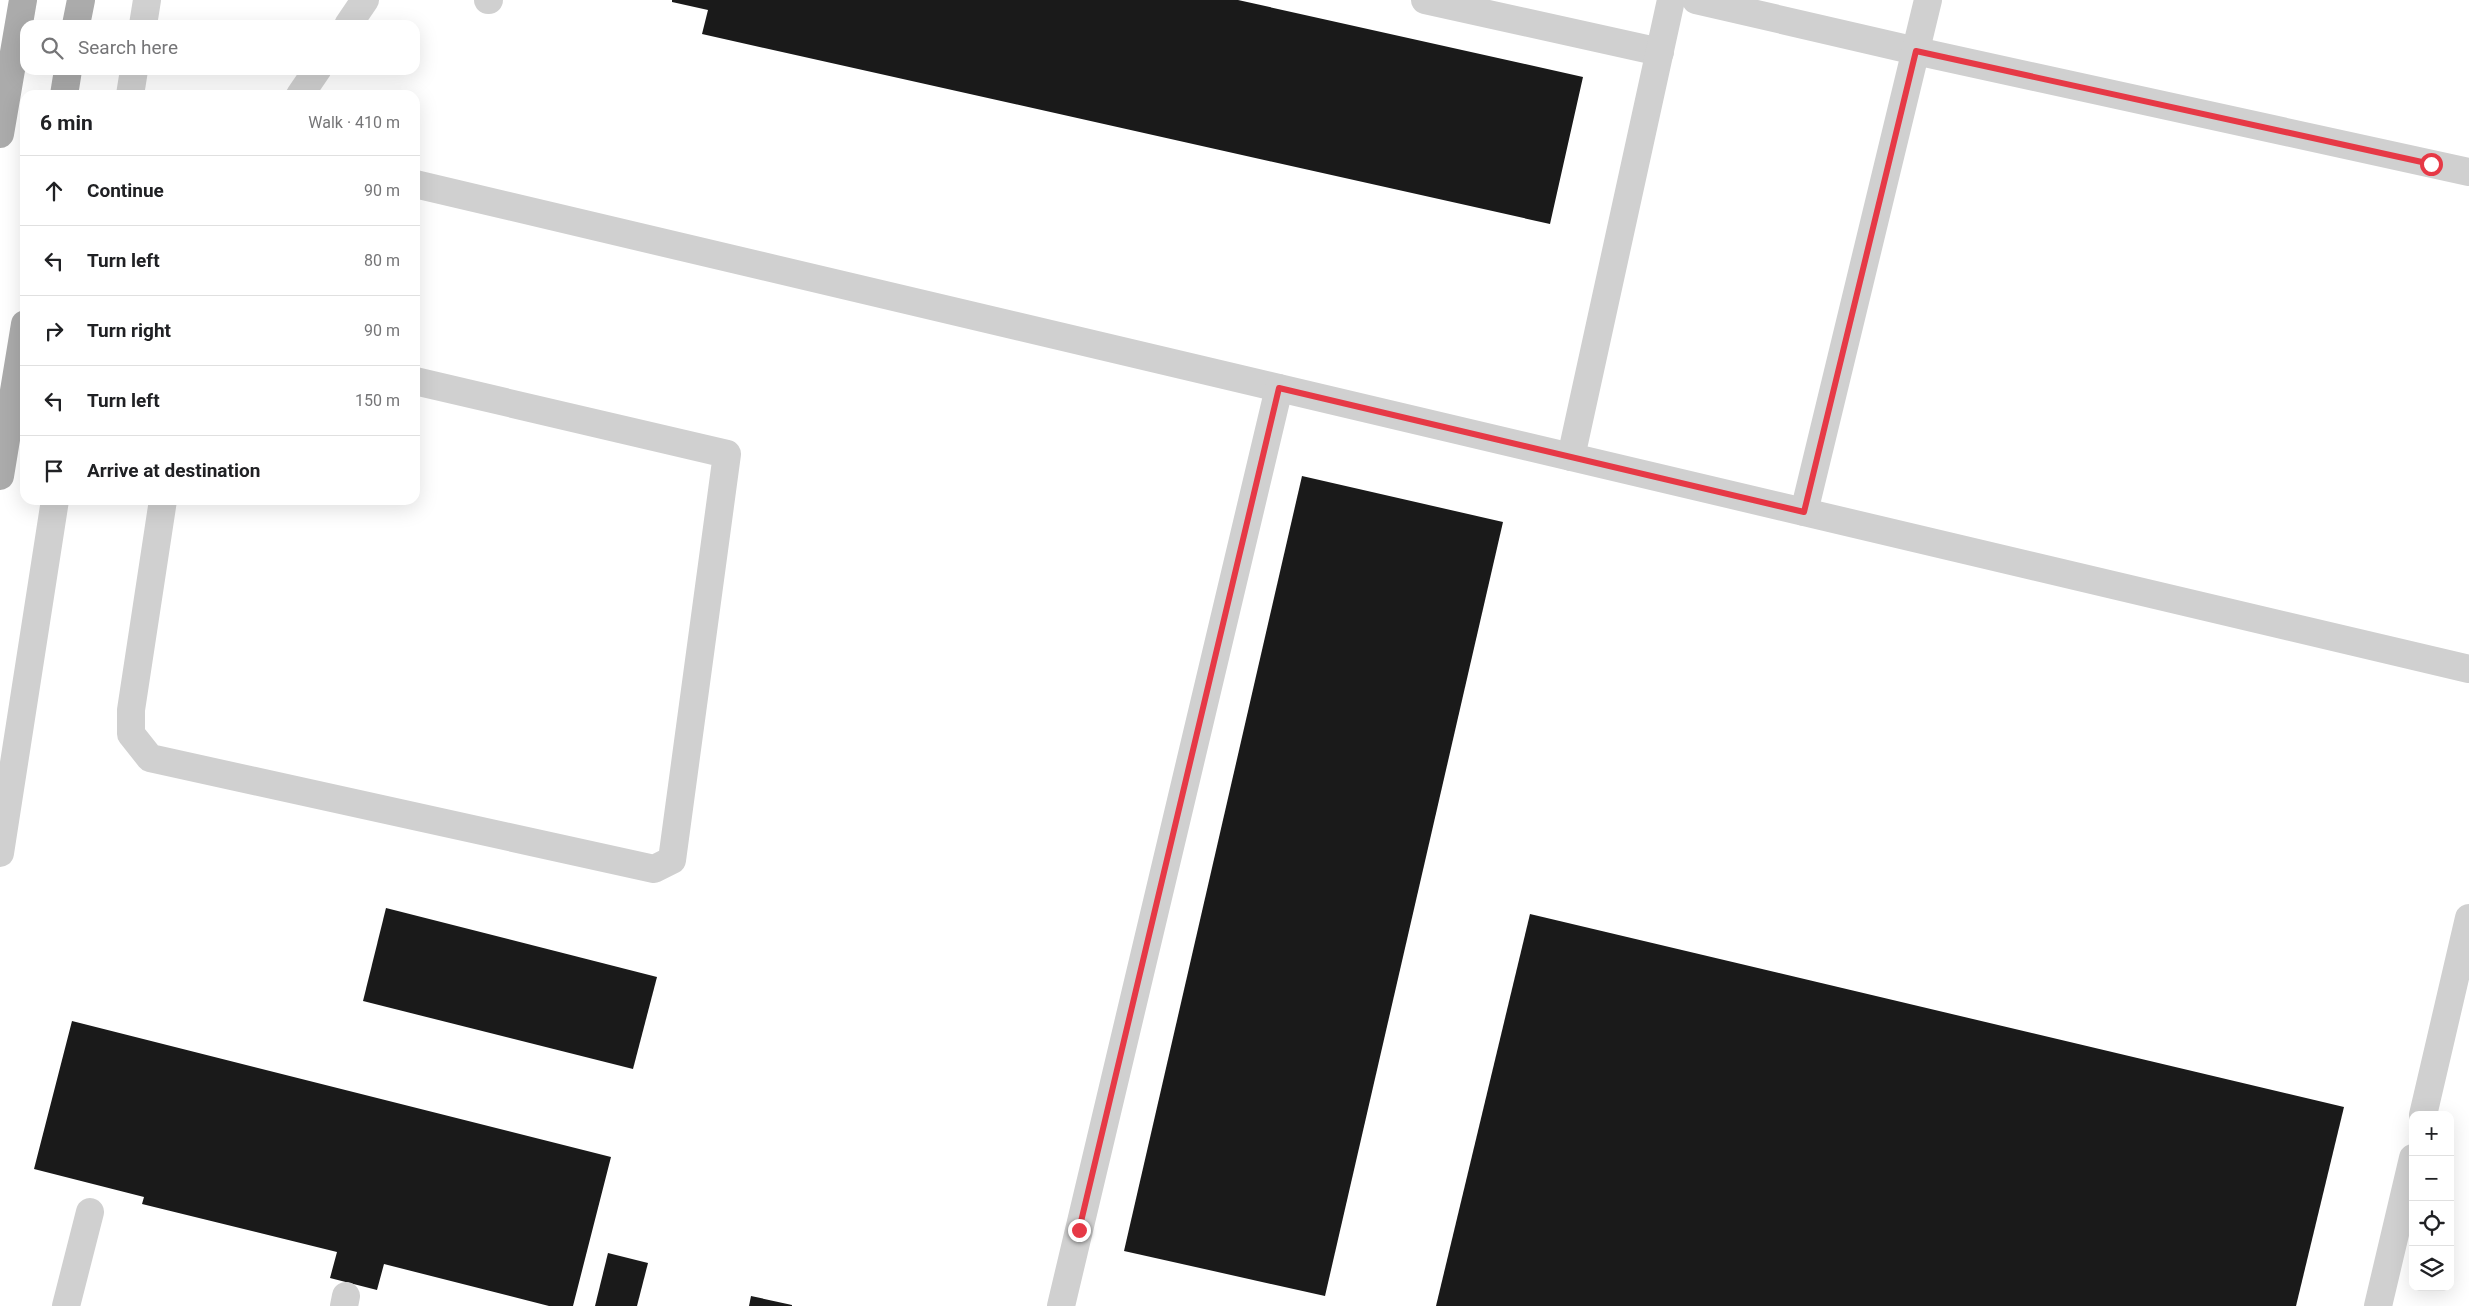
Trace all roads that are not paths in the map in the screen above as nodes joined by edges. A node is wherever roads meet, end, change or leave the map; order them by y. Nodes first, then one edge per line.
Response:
1 (24, 0) edge
2 (81, 0) edge
3 (147, 0) edge
4 (365, 0) edge
5 (1425, 0) edge
6 (1671, 0) edge
7 (1696, 0) edge
8 (1928, 0) edge
9 (20, 20) edge
10 (77, 20) edge
11 (144, 20) edge
12 (351, 20) edge
13 (20, 22) edge
14 (1916, 51) junction
15 (1660, 52) junction
16 (67, 75) edge
17 (133, 75) edge
18 (314, 75) edge
19 (65, 90) edge
20 (131, 90) edge
21 (303, 90) edge
22 (0, 134) edge
23 (2469, 172) edge
24 (420, 185) edge
25 (20, 354) edge
26 (420, 382) edge
27 (1279, 388) junction
28 (1571, 457) junction
29 (0, 476) edge
30 (54, 505) edge
31 (162, 505) edge
32 (1804, 512) junction
33 (2469, 669) edge
34 (0, 853) edge
35 (2469, 918) edge
36 (2424, 1111) edge
37 (2409, 1175) edge
38 (90, 1212) dead end
39 (66, 1306) edge
40 (1061, 1306) edge
41 (2378, 1306) edge

1 - 9 main road
2 - 10 main road
3 - 11 street
4 - 12 street
5 - 15 street
6 - 15 street
7 - 14 street
8 - 14 street
13 - 22 main road
14 - 23 street
14 - 32 street
15 - 28 street
16 - 19 main road
17 - 20 street
18 - 21 street
24 - 27 street
25 - 29 main road
26 - 31 street
27 - 28 street
27 - 40 street
28 - 32 street
30 - 34 street
32 - 33 street
35 - 36 street
37 - 41 street
38 - 39 street

